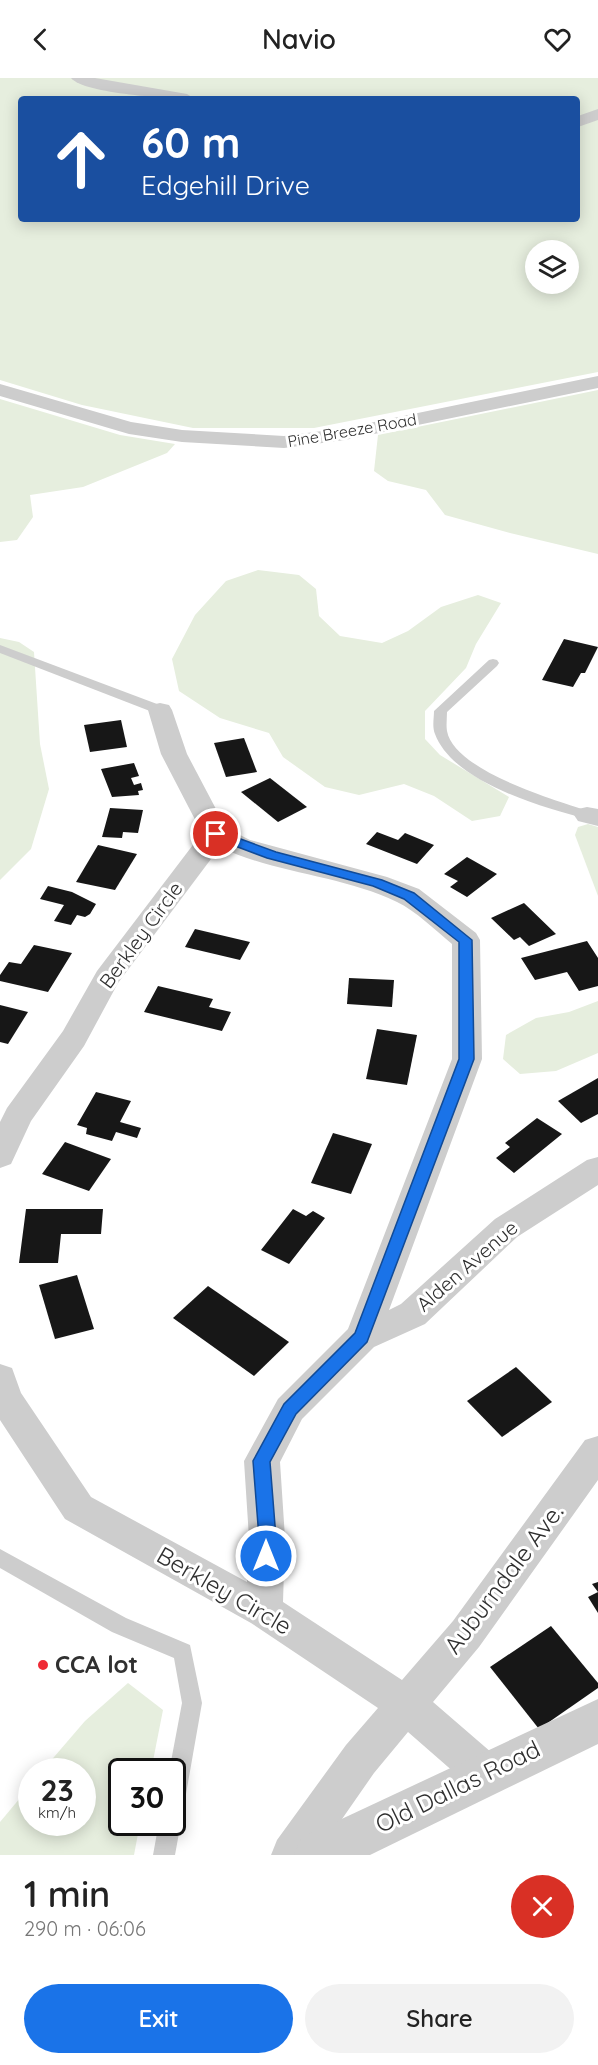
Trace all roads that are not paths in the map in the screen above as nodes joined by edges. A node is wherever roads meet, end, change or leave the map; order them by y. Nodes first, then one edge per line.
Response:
1 (79, 78) edge
2 (170, 96) edge
3 (598, 114) edge
4 (580, 121) edge
5 (596, 384) edge
6 (0, 390) edge
7 (0, 650) edge
8 (493, 663) dead end
9 (160, 710) joint
10 (593, 816) edge
11 (216, 834) junction
12 (0, 1156) edge
13 (598, 1169) edge
14 (362, 1337) junction
15 (0, 1378) edge
16 (598, 1451) edge
17 (0, 1558) edge
18 (264, 1611) junction
19 (406, 1704) junction
20 (598, 1721) edge
21 (182, 1758) edge
22 (486, 1773) junction
23 (167, 1836) edge
24 (164, 1855) edge
25 (292, 1855) edge
26 (318, 1855) edge

1 - 2 street
3 - 4 street
5 - 6 street, Pine Breeze Road
7 - 9 lane
8 - 10 lane
9 - 11 street
11 - 12 street, Berkley Circle
11 - 14 street
13 - 14 street, Alden Avenue
14 - 18 street
15 - 18 street, Berkley Circle
16 - 19 street, Auburndale Ave.
17 - 21 lane
18 - 19 street, Berkley Circle
19 - 22 street, Berkley Circle
19 - 25 street, Auburndale Ave.
20 - 22 street, Old Dallas Road
22 - 26 street, Old Dallas Road
23 - 24 lane

